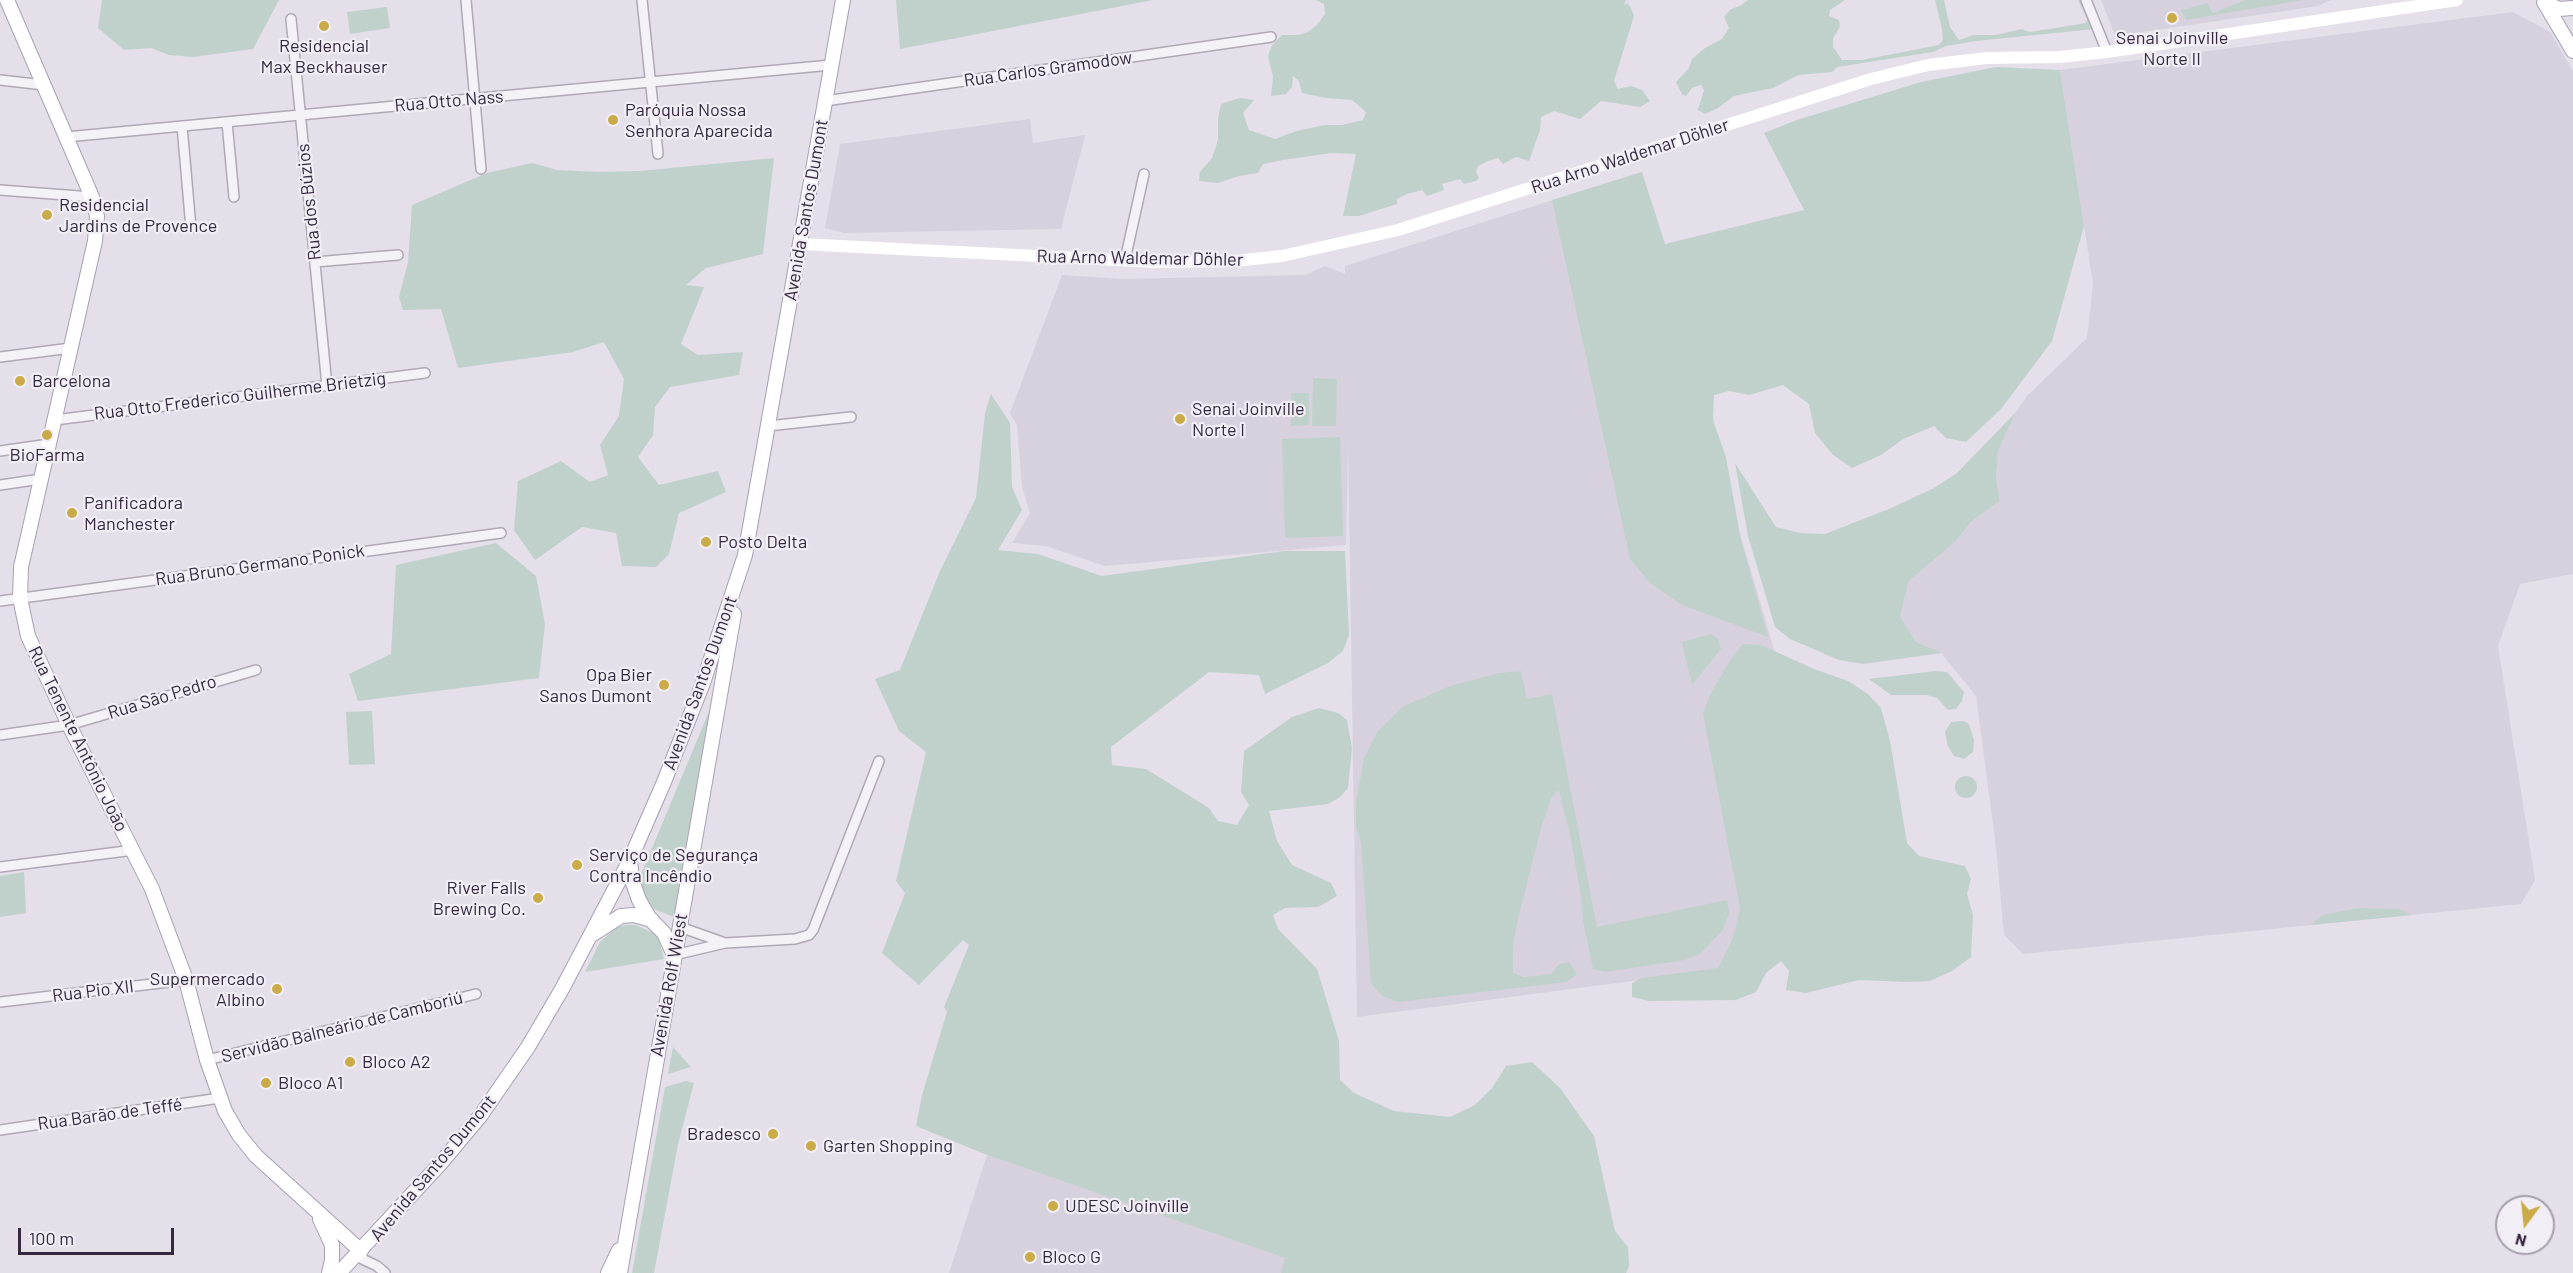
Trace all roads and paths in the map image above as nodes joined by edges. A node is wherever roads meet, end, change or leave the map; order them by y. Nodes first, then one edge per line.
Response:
1 (7, 0) edge
2 (466, 0) edge
3 (642, 0) edge
4 (843, 0) edge
5 (2086, 0) edge
6 (2457, 0) edge
7 (2542, 1) edge
8 (2573, 8) edge
9 (291, 19) dead end
10 (1271, 37) dead end
11 (2573, 51) edge
12 (2107, 52) junction
13 (831, 65) junction
14 (0, 80) edge
15 (650, 82) junction
16 (44, 85) junction
17 (475, 99) junction
18 (825, 100) junction
19 (300, 115) junction
20 (227, 122) junction
21 (182, 126) junction
22 (66, 137) junction
23 (658, 154) dead end
24 (481, 169) dead end
25 (1144, 174) dead end
26 (0, 190) edge
27 (92, 197) junction
28 (234, 197) dead end
29 (191, 228) dead end
30 (800, 244) junction
31 (398, 255) dead end
32 (1125, 260) junction
33 (315, 262) junction
34 (71, 348) junction
35 (0, 357) edge
36 (425, 373) dead end
37 (327, 386) junction
38 (851, 417) dead end
39 (55, 420) junction
40 (768, 426) junction
41 (49, 444) junction
42 (0, 451) edge
43 (41, 478) junction
44 (0, 485) edge
45 (501, 533) dead end
46 (745, 555) junction
47 (20, 598) junction
48 (0, 601) edge
49 (256, 670) dead end
50 (69, 725) junction
51 (0, 735) edge
52 (879, 761) dead end
53 (134, 850) junction
54 (630, 860) junction
55 (0, 867) edge
56 (650, 919) junction
57 (680, 927) junction
58 (592, 935) junction
59 (725, 943) junction
60 (674, 955) junction
61 (186, 980) junction
62 (476, 994) dead end
63 (0, 1002) edge
64 (207, 1060) junction
65 (220, 1098) junction
66 (0, 1130) edge
67 (315, 1209) junction
68 (625, 1238) junction
69 (359, 1253) junction
70 (329, 1273) edge
71 (339, 1273) edge
72 (385, 1273) edge
73 (608, 1273) edge
74 (620, 1273) edge

1 - 16 main road, Rua Tenente Antônio João
2 - 17 street
3 - 15 street
4 - 13 main road, Avenida Santos Dumont
5 - 12 street
6 - 12 main road, Rua Arno Waldemar Döhler
7 - 8 main road
7 - 11 main road
9 - 19 street, Rua dos Búzios
10 - 18 street, Rua Carlos Gramodow
12 - 32 main road, Rua Arno Waldemar Döhler
13 - 15 street, Rua Otto Nass
13 - 18 main road, Avenida Santos Dumont
14 - 16 street
15 - 17 street, Rua Otto Nass
15 - 23 street
16 - 22 main road, Rua Tenente Antônio João
17 - 19 street, Rua Otto Nass
17 - 24 street
18 - 30 main road, Avenida Santos Dumont
19 - 20 street, Rua Otto Nass
19 - 33 street, Rua dos Búzios
20 - 21 street, Rua Otto Nass
20 - 28 street
21 - 22 street, Rua Otto Nass
21 - 29 street
22 - 27 main road, Rua Tenente Antônio João
25 - 32 street
26 - 27 street
27 - 34 main road, Rua Tenente Antônio João
30 - 32 main road, Rua Arno Waldemar Döhler
30 - 40 main road, Avenida Santos Dumont
31 - 33 street
33 - 37 street, Rua dos Búzios
34 - 35 street
34 - 39 main road, Rua Tenente Antônio João
36 - 37 street, Rua Otto Frederico Guilherme Brietzig
37 - 39 street, Rua Otto Frederico Guilherme Brietzig
38 - 40 street
39 - 41 main road, Rua Tenente Antônio João
40 - 46 main road, Avenida Santos Dumont
41 - 42 street
41 - 43 main road, Rua Tenente Antônio João
43 - 44 street
43 - 47 main road, Rua Tenente Antônio João
45 - 47 street, Rua Bruno Germano Ponick
46 - 54 main road, Avenida Santos Dumont
46 - 57 main road, Avenida Rolf Wiest
47 - 48 street, Rua Bruno Germano Ponick
47 - 50 main road, Rua Tenente Antônio João
49 - 50 street, Rua São Pedro
50 - 51 street, Rua São Pedro
50 - 53 main road, Rua Tenente Antônio João
52 - 59 street
53 - 55 street
53 - 61 main road, Rua Tenente Antônio João
54 - 56 main road
54 - 58 main road, Avenida Santos Dumont
56 - 57 main road
56 - 58 main road
56 - 60 main road
57 - 59 street
57 - 60 main road, Avenida Rolf Wiest
58 - 69 main road, Avenida Santos Dumont
59 - 60 street
60 - 68 main road, Avenida Rolf Wiest
61 - 63 street, Rua Pio XII
61 - 64 main road, Rua Tenente Antônio João
62 - 64 street, Servidão Balneário de Camboriú
64 - 65 main road, Rua Tenente Antônio João
65 - 66 street, Rua Barão de Teffé
65 - 67 main road, Rua Tenente Antônio João
67 - 69 main road, Rua Tenente Antônio João
67 - 70 main road
68 - 73 main road
68 - 74 main road, Avenida Rolf Wiest
69 - 71 main road, Avenida Santos Dumont
69 - 72 street, Rua Tenente Antônio João

